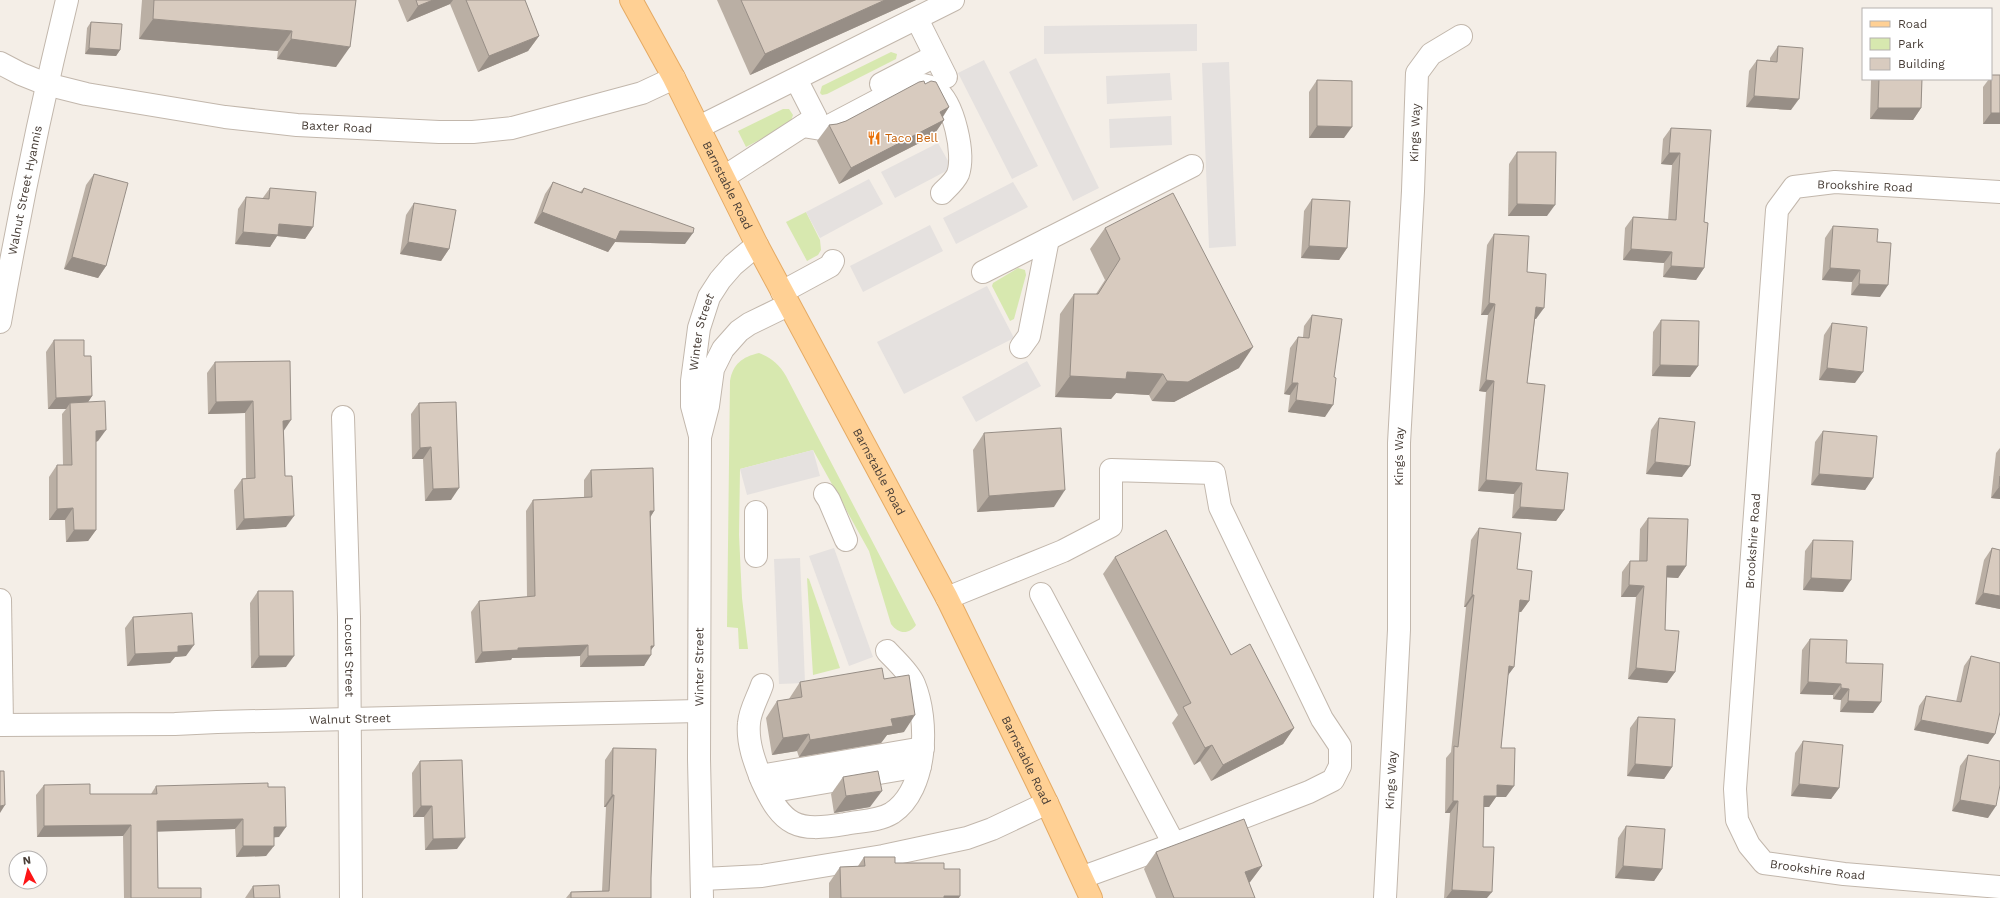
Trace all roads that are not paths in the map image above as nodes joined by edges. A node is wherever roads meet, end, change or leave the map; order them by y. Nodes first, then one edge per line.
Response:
1 (67, 0) edge
2 (631, 0) edge
3 (643, 0) edge
4 (953, 0) edge
5 (917, 19) junction
6 (1461, 36) dead end
7 (659, 49) junction
8 (935, 56) junction
9 (0, 63) edge
10 (946, 77) dead end
11 (674, 78) junction
12 (796, 78) junction
13 (46, 84) junction
14 (809, 122) junction
15 (699, 127) junction
16 (1192, 166) dead end
17 (724, 177) junction
18 (2000, 192) edge
19 (942, 193) dead end
20 (1048, 239) junction
21 (757, 245) junction
22 (833, 261) dead end
23 (983, 272) dead end
24 (785, 298) junction
25 (0, 322) edge
26 (1021, 347) dead end
27 (343, 417) dead end
28 (700, 437) junction
29 (825, 494) dead end
30 (756, 512) dead end
31 (846, 540) dead end
32 (756, 556) dead end
33 (1041, 594) dead end
34 (947, 598) junction
35 (0, 600) edge
36 (887, 651) dead end
37 (762, 685) dead end
38 (699, 711) junction
39 (350, 718) junction
40 (1, 724) edge
41 (921, 757) junction
42 (764, 784) junction
43 (1048, 803) junction
44 (1174, 844) junction
45 (1082, 878) junction
46 (2000, 887) edge
47 (703, 888) edge
48 (351, 898) edge
49 (1091, 898) edge
50 (1385, 898) edge

1 - 13 street, Walnut Street Hyannis
2 - 7 main road, Barnstable Road
3 - 7 main road, Barnstable Road
4 - 5 street
5 - 8 street
5 - 12 street
6 - 50 street, Kings Way
7 - 11 main road, Barnstable Road
8 - 10 street
8 - 14 street
9 - 13 street, Baxter Road
11 - 13 street, Baxter Road
11 - 15 main road, Barnstable Road
12 - 14 street
12 - 15 street
13 - 25 street, Walnut Street Hyannis
14 - 17 street
14 - 19 street
15 - 17 main road, Barnstable Road
16 - 20 street
17 - 21 main road, Barnstable Road
18 - 46 street, Brookshire Road
20 - 23 street
20 - 26 street
21 - 24 main road, Barnstable Road
21 - 28 street, Winter Street
22 - 24 street, Winter Street
24 - 28 street, Winter Street
24 - 34 main road, Barnstable Road
27 - 39 street, Locust Street
28 - 38 street, Winter Street
29 - 31 street
30 - 32 street
33 - 44 street
34 - 43 main road, Barnstable Road
34 - 44 street
35 - 40 street
36 - 41 street
37 - 42 street
38 - 39 street, Walnut Street
38 - 47 street, Winter Street
39 - 40 street, Walnut Street
39 - 48 street, Locust Street
41 - 42 street
41 - 42 street
43 - 45 main road, Barnstable Road
43 - 47 street
44 - 45 street
45 - 49 main road, Barnstable Road

